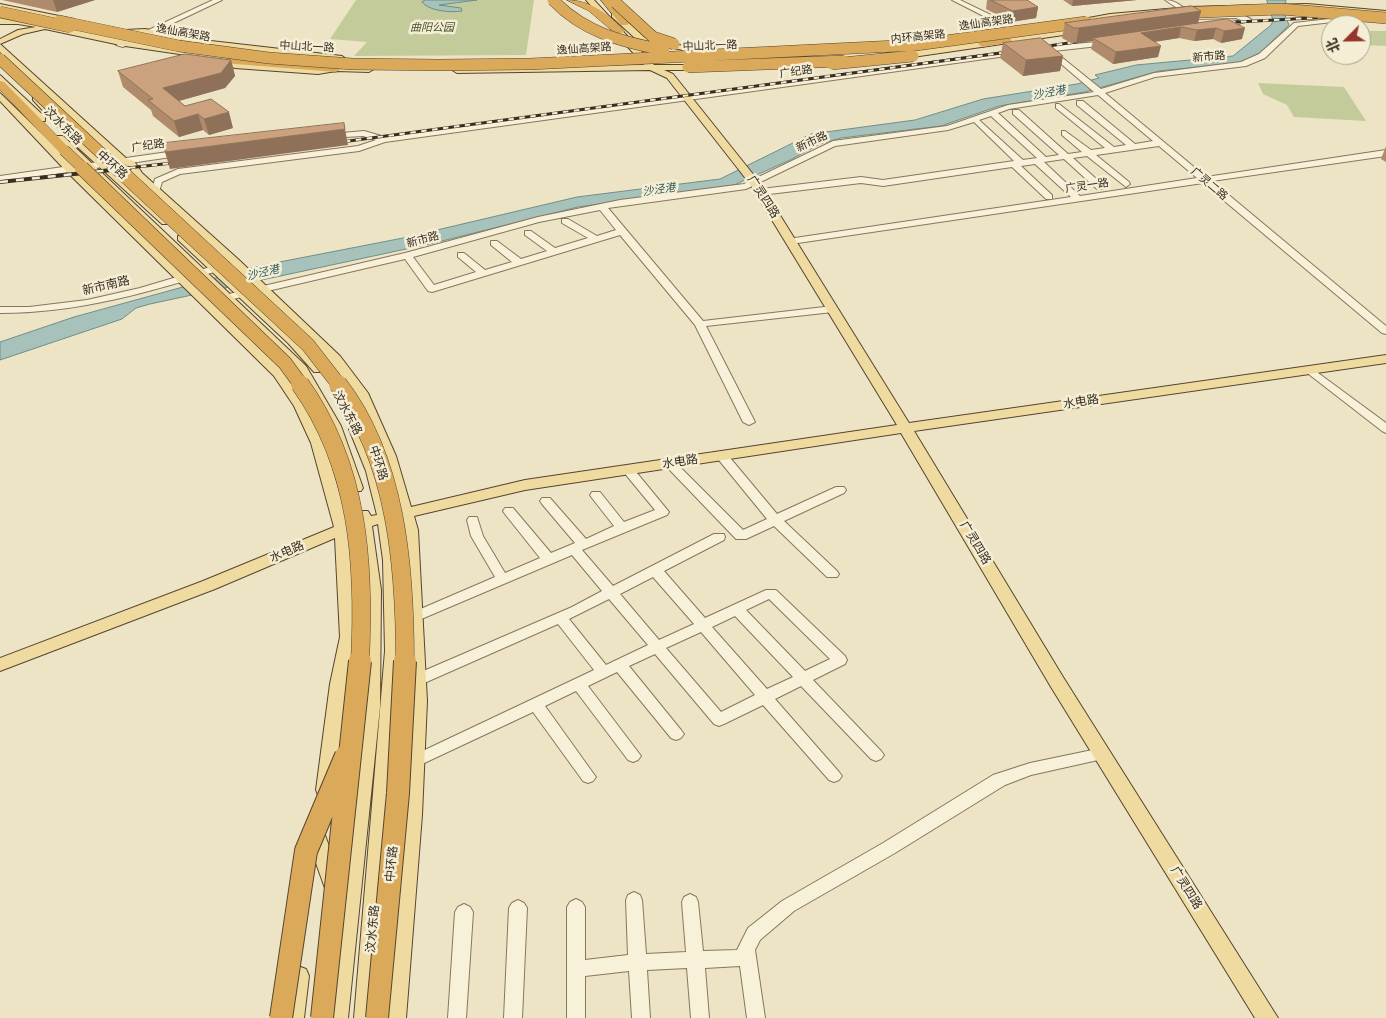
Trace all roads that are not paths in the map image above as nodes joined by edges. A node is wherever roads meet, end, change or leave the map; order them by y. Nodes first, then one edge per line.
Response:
1 (219, 0) edge
2 (553, 0) edge
3 (561, 0) edge
4 (572, 0) edge
5 (590, 0) edge
6 (598, 0) edge
7 (954, 0) edge
8 (1168, 0) edge
9 (611, 1) edge
10 (1176, 9) junction
11 (9, 12) edge
12 (1320, 12) junction
13 (1367, 12) junction
14 (1386, 14) edge
15 (1194, 16) junction
16 (0, 21) edge
17 (624, 22) junction
18 (56, 23) junction
19 (1018, 29) junction
20 (620, 32) junction
21 (142, 34) junction
22 (1047, 34) junction
23 (1031, 37) junction
24 (643, 40) junction
25 (1007, 40) junction
26 (0, 41) edge
27 (1119, 41) edge
28 (122, 44) junction
29 (0, 47) edge
30 (1046, 48) junction
31 (0, 55) edge
32 (814, 55) junction
33 (0, 59) edge
34 (663, 60) junction
35 (0, 63) edge
36 (647, 65) junction
37 (341, 66) junction
38 (726, 67) junction
39 (522, 70) junction
40 (670, 72) junction
41 (20, 76) junction
42 (0, 78) edge
43 (0, 84) edge
44 (1097, 91) junction
45 (0, 96) edge
46 (688, 99) junction
47 (60, 103) junction
48 (1080, 103) dead end
49 (1059, 106) dead end
50 (1016, 112) dead end
51 (995, 115) dead end
52 (53, 116) junction
53 (978, 122) dead end
54 (1065, 133) dead end
55 (326, 137) edge
56 (384, 140) junction
57 (1160, 143) junction
58 (1133, 147) junction
59 (1112, 150) junction
60 (192, 152) edge
61 (1386, 152) edge
62 (1090, 153) junction
63 (1067, 156) junction
64 (61, 159) junction
65 (1040, 160) junction
66 (123, 161) junction
67 (1018, 163) junction
68 (104, 165) junction
69 (90, 168) junction
70 (71, 170) junction
71 (40, 174) junction
72 (0, 179) edge
73 (1204, 180) junction
74 (1126, 184) dead end
75 (756, 185) junction
76 (1100, 187) dead end
77 (156, 190) junction
78 (1049, 198) dead end
79 (1079, 198) junction
80 (602, 207) junction
81 (565, 221) dead end
82 (623, 231) junction
83 (528, 233) dead end
84 (179, 235) junction
85 (167, 239) junction
86 (596, 239) junction
87 (210, 240) junction
88 (791, 241) junction
89 (494, 243) dead end
90 (554, 252) junction
91 (461, 255) dead end
92 (407, 256) junction
93 (159, 257) junction
94 (519, 262) junction
95 (238, 265) junction
96 (483, 273) junction
97 (185, 282) junction
98 (222, 283) junction
99 (258, 285) junction
100 (204, 299) junction
101 (833, 308) junction
102 (0, 310) edge
103 (700, 324) junction
104 (1386, 331) edge
105 (1386, 359) edge
106 (1310, 370) junction
107 (321, 371) junction
108 (352, 380) junction
109 (285, 383) junction
110 (320, 395) junction
111 (749, 422) dead end
112 (906, 429) junction
113 (1386, 429) edge
114 (722, 456) junction
115 (670, 464) junction
116 (628, 470) junction
117 (840, 490) dead end
118 (596, 495) dead end
119 (546, 500) dead end
120 (509, 511) dead end
121 (406, 513) junction
122 (384, 518) junction
123 (473, 520) dead end
124 (775, 520) junction
125 (365, 524) junction
126 (622, 528) junction
127 (342, 530) junction
128 (719, 537) dead end
129 (579, 547) junction
130 (549, 560) junction
131 (655, 570) junction
132 (832, 574) dead end
133 (503, 580) junction
134 (610, 593) junction
135 (737, 609) junction
136 (414, 617) junction
137 (560, 617) junction
138 (703, 625) junction
139 (374, 639) junction
140 (657, 647) junction
141 (620, 664) junction
142 (0, 665) edge
143 (604, 672) junction
144 (803, 678) junction
145 (417, 680) junction
146 (339, 684) junction
147 (578, 684) junction
148 (765, 697) junction
149 (535, 704) junction
150 (676, 734) dead end
151 (354, 737) junction
152 (1102, 754) junction
153 (876, 755) dead end
154 (633, 756) dead end
155 (415, 761) junction
156 (328, 772) junction
157 (834, 776) dead end
158 (588, 777) dead end
159 (411, 830) junction
160 (318, 841) junction
161 (634, 900) dead end
162 (690, 902) dead end
163 (576, 907) dead end
164 (518, 908) dead end
165 (464, 912) dead end
166 (373, 928) junction
167 (347, 929) junction
168 (695, 958) junction
169 (747, 958) junction
170 (638, 962) junction
171 (576, 969) junction
172 (272, 1018) edge
173 (281, 1018) edge
174 (292, 1018) edge
175 (322, 1018) edge
176 (337, 1018) edge
177 (364, 1018) edge
178 (378, 1018) edge
179 (395, 1018) edge
180 (457, 1018) edge
181 (513, 1018) edge
182 (576, 1018) edge
183 (641, 1018) edge
184 (700, 1018) edge
185 (756, 1018) edge
186 (1267, 1018) edge

1 - 21 street
2 - 25 highway, 内环高架路, bridge
3 - 32 highway, 内环高架路, bridge
4 - 20 highway
5 - 20 main road
6 - 17 main road
7 - 19 street, 广灵二路
8 - 10 street
9 - 17 highway
9 - 32 highway, bridge
10 - 13 main road, 中山北一路
10 - 14 highway, 内环高架路, bridge
10 - 15 street
10 - 18 highway, 逸仙高架路, bridge
10 - 19 main road, 中山北一路
10 - 32 highway, 内环高架路, bridge
11 - 16 main road, 中山北一路
11 - 18 highway, 逸仙高架路
11 - 18 main road, 中山北一路
11 - 21 main road, 中山北一路
11 - 25 highway, 逸仙高架路, bridge
11 - 26 main road
11 - 37 highway, bridge
12 - 13 main road
12 - 13 main road, 中山北一路
12 - 15 main road, 中山北一路, bridge
13 - 14 main road, 中山北一路
13 - 14 main road
13 - 44 street, 新市路
14 - 22 highway, 内环高架路, bridge
15 - 15 street
15 - 23 main road, 中山北一路
17 - 24 main road
18 - 26 main road
18 - 28 main road, 中山北一路
18 - 37 highway, bridge
19 - 23 street, 广灵二路
19 - 32 main road, 中山北一路
20 - 36 main road
21 - 28 street
21 - 37 main road, 中山北一路
22 - 25 highway, 内环高架路
22 - 38 highway, bridge
23 - 30 street, 广灵二路
23 - 38 main road, 中山北一路
24 - 32 main road
24 - 34 main road
27 - 30 street, 广纪路
28 - 37 main road, 中山北一路
29 - 47 main road, 汶水东路
30 - 44 street, 广灵二路
30 - 46 street, 广纪路
31 - 41 highway, bridge
32 - 34 main road, 中山北一路
33 - 41 highway, 中环路, bridge
34 - 36 main road, 中山北一路
34 - 40 main road
35 - 52 main road, 汶水东路
36 - 37 main road, 中山北一路
36 - 39 main road, 中山北一路
36 - 39 main road, 中山北一路
36 - 40 main road, 广灵四路
37 - 39 main road, 中山北一路
38 - 40 main road, 中山北一路
40 - 46 main road, 广灵四路
41 - 178 highway, 中环路, bridge
42 - 69 main road, 汶水东路
43 - 151 highway, 中环路, bridge
44 - 57 street, 广灵二路
44 - 75 street, 新市路
45 - 64 main road, 汶水东路
46 - 56 street, 广纪路
46 - 75 main road, 广灵四路
47 - 52 main road
47 - 66 main road, 汶水东路
48 - 58 street
49 - 59 street
50 - 63 street
51 - 65 street
52 - 68 main road, 汶水东路
53 - 67 street
54 - 62 street
55 - 56 street, 广纪路
56 - 77 street, 广纪路
57 - 58 street
57 - 73 street, 广灵二路
58 - 59 street
59 - 62 street
60 - 66 street, 广纪路
61 - 73 street, 广灵一路
62 - 63 street
62 - 74 street
63 - 65 street
63 - 76 street
64 - 70 main road, 汶水东路
64 - 71 street
65 - 67 street
65 - 79 street
66 - 68 street, 广纪路
66 - 77 main road, 汶水东路
67 - 75 street
67 - 78 street
68 - 69 street
68 - 84 main road, 汶水东路
69 - 70 street
69 - 85 main road, 汶水东路
70 - 71 street
70 - 93 main road, 汶水东路
71 - 72 street
73 - 79 street, 广灵一路
73 - 104 street, 广灵二路
75 - 80 street, 新市路
75 - 88 main road, 广灵四路
77 - 87 main road, 汶水东路
79 - 88 street, 广灵一路
80 - 82 street
80 - 92 street, 新市路
81 - 86 street
82 - 86 street
82 - 103 street
83 - 90 street
84 - 87 main road
84 - 98 main road, 汶水东路
85 - 93 main road
85 - 98 main road, 汶水东路
86 - 90 street
87 - 95 main road, 汶水东路
88 - 101 main road, 广灵四路
89 - 94 street
90 - 94 street
91 - 96 street
92 - 96 street
92 - 99 street, 新市路
93 - 97 main road, 汶水东路
94 - 96 street
95 - 98 street
95 - 99 main road, 汶水东路
97 - 98 street, 新市南路
97 - 100 main road, 汶水东路
97 - 102 street, 新市南路
98 - 99 street, 新市路
98 - 100 street
98 - 107 main road, 汶水东路
98 - 110 main road, 汶水东路
99 - 108 main road, 汶水东路
100 - 109 main road, 汶水东路
101 - 103 street
101 - 112 main road, 广灵四路
103 - 111 street
105 - 106 main road, 水电路
106 - 112 main road, 水电路
106 - 113 street
107 - 108 main road
107 - 122 main road, 汶水东路
108 - 121 main road, 汶水东路
109 - 110 main road
109 - 127 main road, 汶水东路
110 - 125 main road, 汶水东路
112 - 114 main road, 水电路
112 - 152 main road, 广灵四路
114 - 115 main road, 水电路
114 - 124 street
115 - 116 main road, 水电路
115 - 124 street
116 - 121 main road, 水电路
116 - 126 street
117 - 124 street
118 - 126 street
119 - 129 street
120 - 130 street
121 - 122 main road, 水电路
121 - 136 main road, 汶水东路
122 - 125 main road, 水电路
122 - 166 main road, 汶水东路
123 - 133 street
124 - 132 street
125 - 127 main road, 水电路
125 - 139 main road, 汶水东路
126 - 129 street
127 - 142 main road, 水电路
127 - 146 main road, 汶水东路
128 - 131 street
129 - 130 street
129 - 134 street
130 - 133 street
131 - 134 street
131 - 138 street
133 - 136 street
134 - 137 street
134 - 140 street
135 - 138 street
135 - 144 street
135 - 144 street
136 - 145 main road, 汶水东路
137 - 143 street
137 - 145 street
138 - 140 street
138 - 148 street
139 - 146 main road
139 - 167 main road, 汶水东路
140 - 141 street
140 - 148 street
141 - 143 street
141 - 150 street
143 - 147 street
144 - 148 street
144 - 153 street
145 - 155 main road, 汶水东路
146 - 156 main road, 汶水东路
147 - 149 street
147 - 154 street
148 - 157 street
149 - 155 street
149 - 158 street
151 - 173 highway, bridge
151 - 175 highway, 中环路, bridge
152 - 169 street
152 - 186 main road, 广灵四路
155 - 159 main road, 汶水东路
156 - 160 main road, 汶水东路
156 - 172 street
159 - 166 main road
159 - 179 main road, 汶水东路
160 - 167 main road
160 - 174 main road, 汶水东路
161 - 170 street
162 - 168 street
163 - 171 street
164 - 181 street
165 - 180 street
166 - 177 main road, 汶水东路
167 - 176 main road, 汶水东路
168 - 169 street
168 - 170 street
168 - 184 street
169 - 185 street
170 - 171 street
170 - 183 street
171 - 182 street

